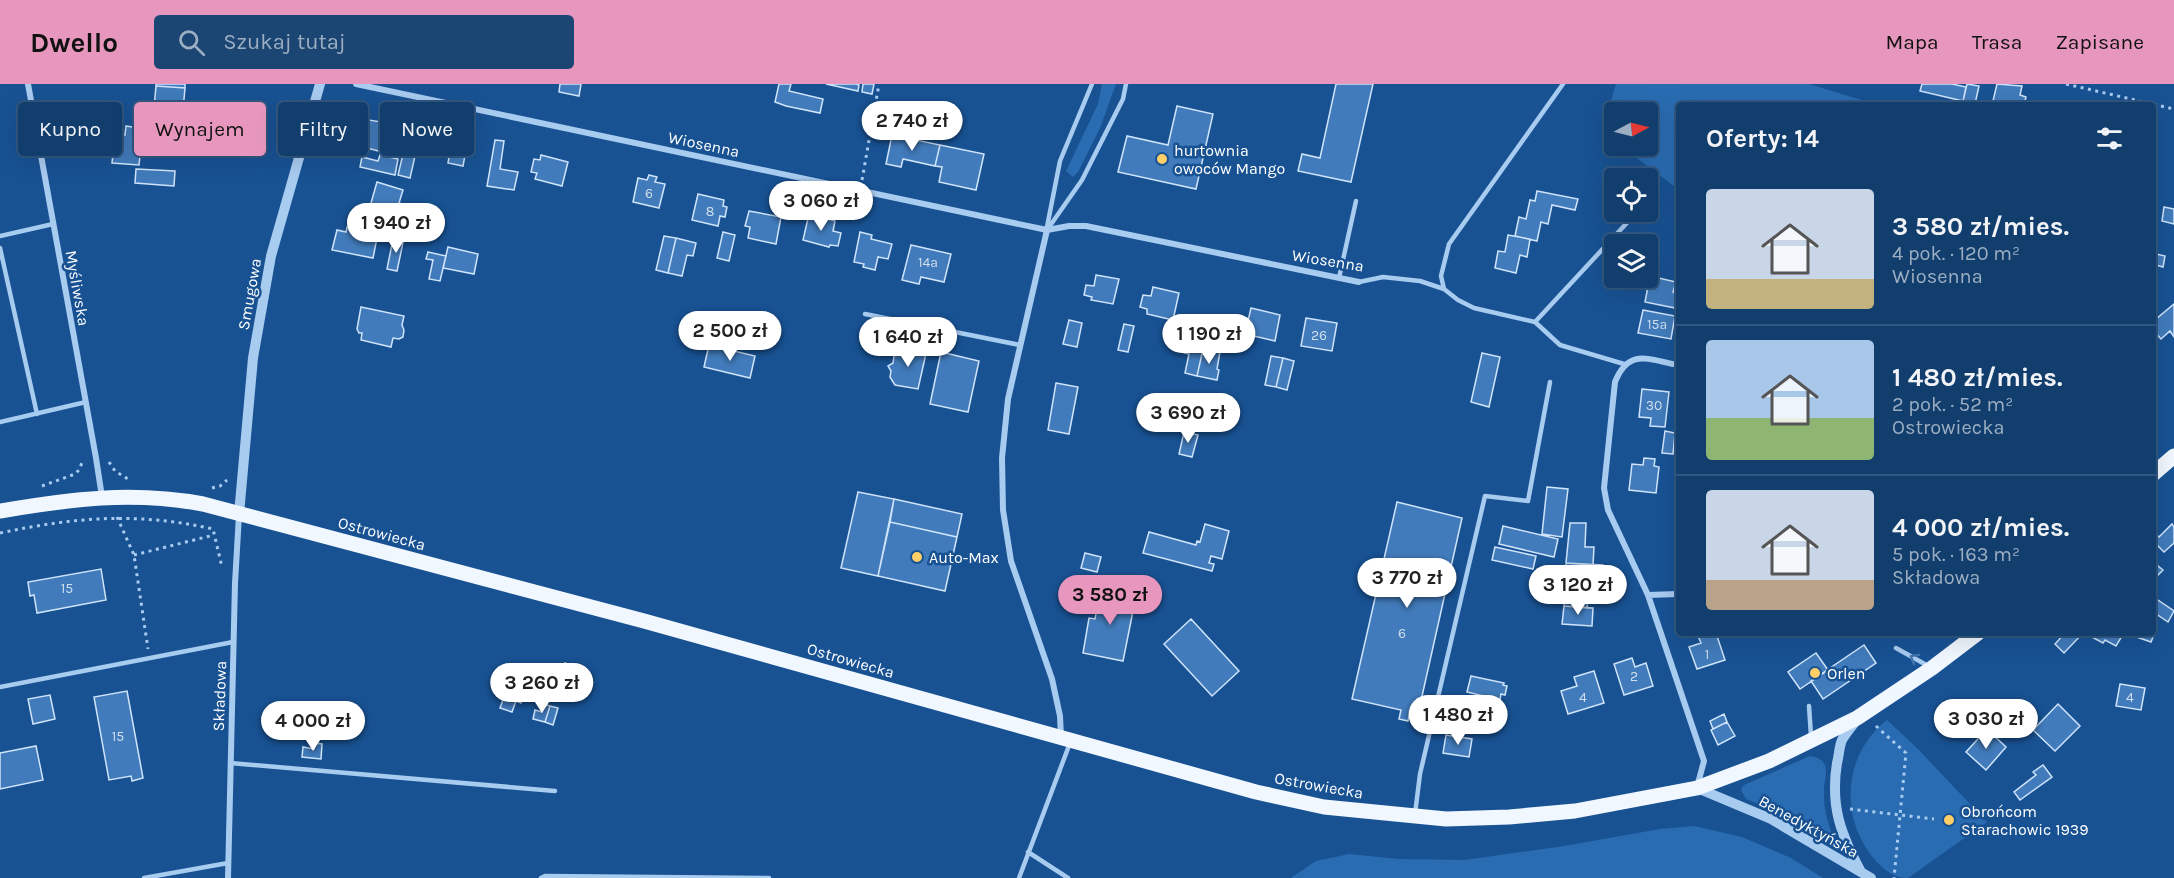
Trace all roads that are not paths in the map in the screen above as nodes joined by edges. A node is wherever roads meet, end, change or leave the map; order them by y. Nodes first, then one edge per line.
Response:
1 (27, 84) edge
2 (320, 84) edge
3 (356, 84) edge
4 (1092, 84) edge
5 (1126, 84) edge
6 (1563, 84) edge
7 (1356, 201) dead end
8 (1628, 222) edge
9 (53, 224) junction
10 (1047, 230) junction
11 (0, 236) edge
12 (0, 248) edge
13 (1339, 278) junction
14 (1359, 282) joint
15 (1444, 289) junction
16 (865, 314) dead end
17 (1535, 322) junction
18 (1020, 345) junction
19 (1624, 364) junction
20 (1676, 365) edge
21 (1550, 382) dead end
22 (86, 402) junction
23 (37, 414) junction
24 (0, 422) edge
25 (2174, 456) edge
26 (2156, 472) edge
27 (102, 497) junction
28 (0, 511) edge
29 (239, 514) junction
30 (1676, 594) edge
31 (1648, 595) junction
32 (1974, 636) edge
33 (233, 642) junction
34 (1896, 648) dead end
35 (1932, 668) junction
36 (0, 687) edge
37 (1809, 706) dead end
38 (1857, 718) junction
39 (1066, 739) junction
40 (1811, 741) junction
41 (230, 763) junction
42 (1697, 788) junction
43 (555, 791) dead end
44 (1415, 817) junction
45 (1029, 852) junction
46 (228, 863) junction
47 (1861, 872) junction
48 (144, 878) edge
49 (228, 878) edge
50 (541, 878) edge
51 (769, 878) edge
52 (1019, 878) edge
53 (1068, 878) edge
54 (1872, 878) edge

1 - 9 street, Myśliwska
2 - 29 street, Smugowa
3 - 10 street, Wiosenna
4 - 10 lane
5 - 10 lane
6 - 15 lane
7 - 13 lane
8 - 17 lane
9 - 11 lane
9 - 22 street, Myśliwska
10 - 13 street, Wiosenna
10 - 18 street
12 - 23 lane
13 - 14 street, Wiosenna
14 - 15 lane, Wiosenna
15 - 17 lane, Wiosenna
16 - 18 lane
17 - 19 lane, Wiosenna
18 - 39 street
19 - 20 street, Wiosenna
19 - 31 street
21 - 44 lane
22 - 23 lane
22 - 27 street, Myśliwska
23 - 24 lane
25 - 26 main road
27 - 28 main road, Ostrowiecka
27 - 29 main road, Ostrowiecka
29 - 33 street, Składowa
29 - 39 main road, Ostrowiecka
30 - 31 street
31 - 42 street
32 - 35 main road, Ostrowiecka
33 - 36 lane
33 - 41 street, Składowa
35 -> 34 lane
35 - 38 main road, Ostrowiecka
37 - 40 lane
38 - 40 main road, Ostrowiecka
38 - 47 street
39 - 44 main road, Ostrowiecka
39 - 45 lane
40 - 42 main road, Ostrowiecka
41 - 43 lane
41 - 46 street, Składowa
42 - 44 main road, Ostrowiecka
42 - 47 street, Benedyktyńska
45 - 52 lane
45 - 53 lane
46 - 48 lane
46 - 49 street, Składowa
47 - 54 street, Benedyktyńska
50 - 51 lane

